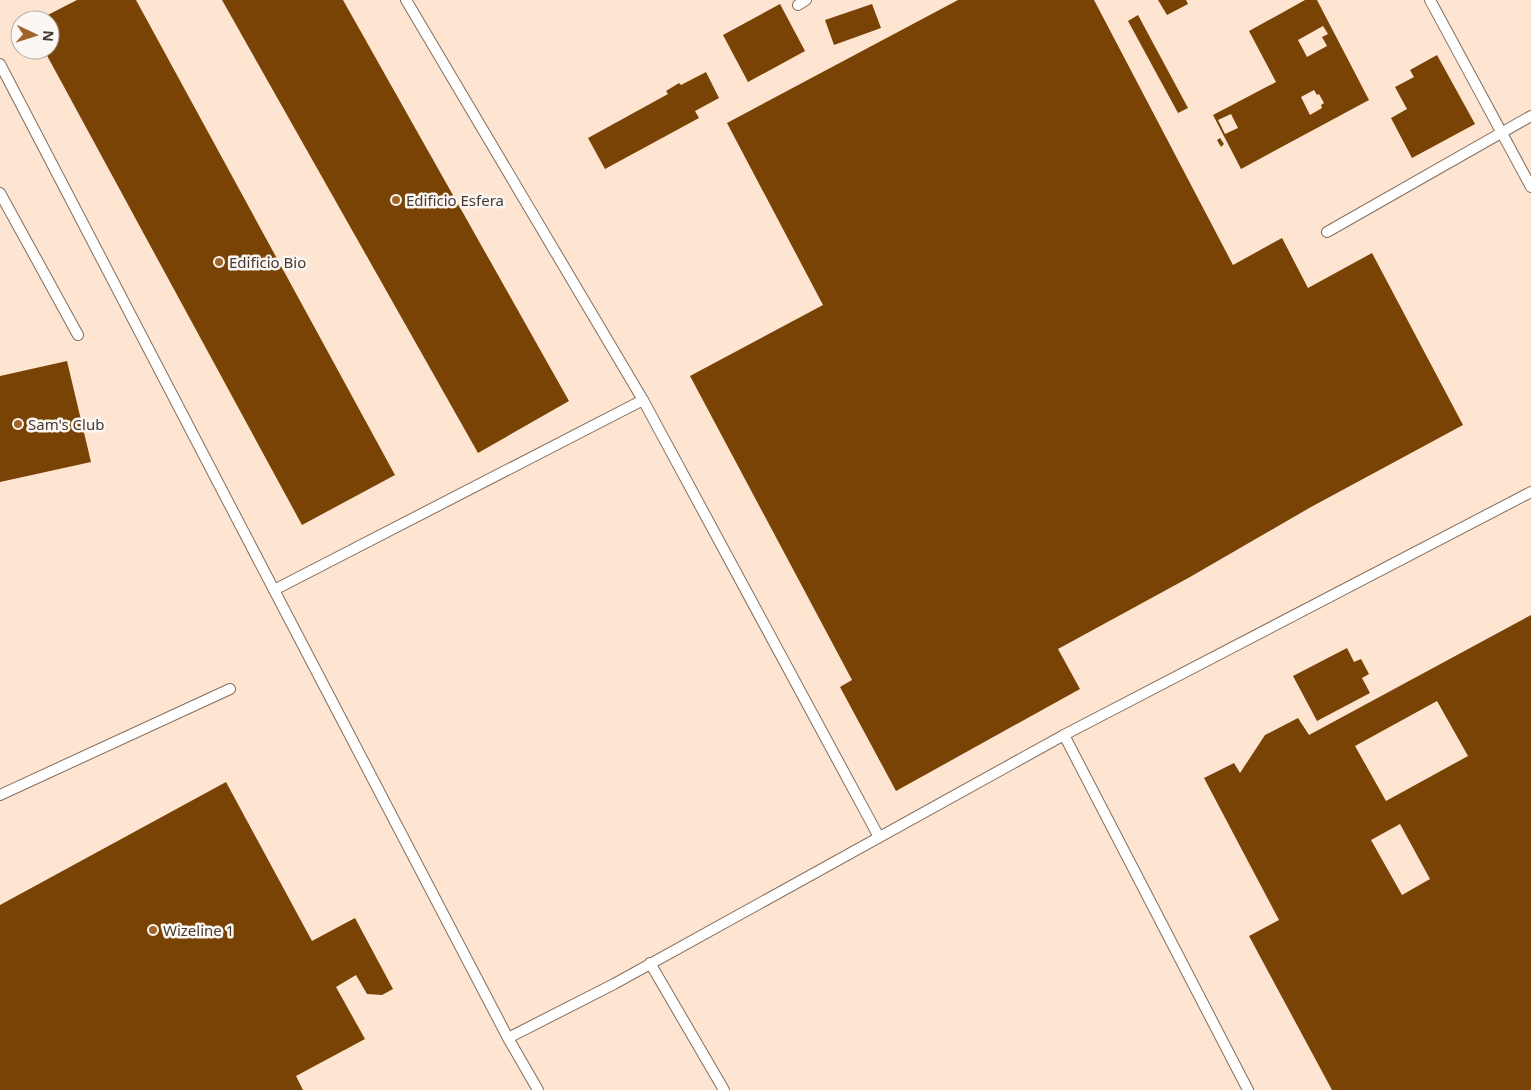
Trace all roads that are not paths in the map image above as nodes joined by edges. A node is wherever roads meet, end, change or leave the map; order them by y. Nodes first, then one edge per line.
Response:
1 (406, 0) edge
2 (1430, 0) edge
3 (0, 64) edge
4 (1531, 116) edge
5 (1502, 132) junction
6 (1531, 187) edge
7 (0, 193) edge
8 (1327, 232) dead end
9 (78, 335) dead end
10 (643, 400) junction
11 (1531, 492) edge
12 (274, 590) junction
13 (230, 689) dead end
14 (1064, 735) junction
15 (0, 795) edge
16 (879, 837) junction
17 (650, 963) junction
18 (508, 1038) junction
19 (538, 1090) edge
20 (724, 1090) edge
21 (1248, 1090) edge

1 - 10 lane
2 - 5 lane
3 - 12 lane
4 - 5 lane
5 - 6 lane
5 - 8 lane
7 - 9 lane
10 - 12 lane
10 - 16 lane
11 - 14 lane
12 - 18 lane
13 - 15 lane
14 - 16 lane
14 - 21 lane
16 - 17 lane
17 - 18 lane
17 - 20 lane
18 - 19 lane

